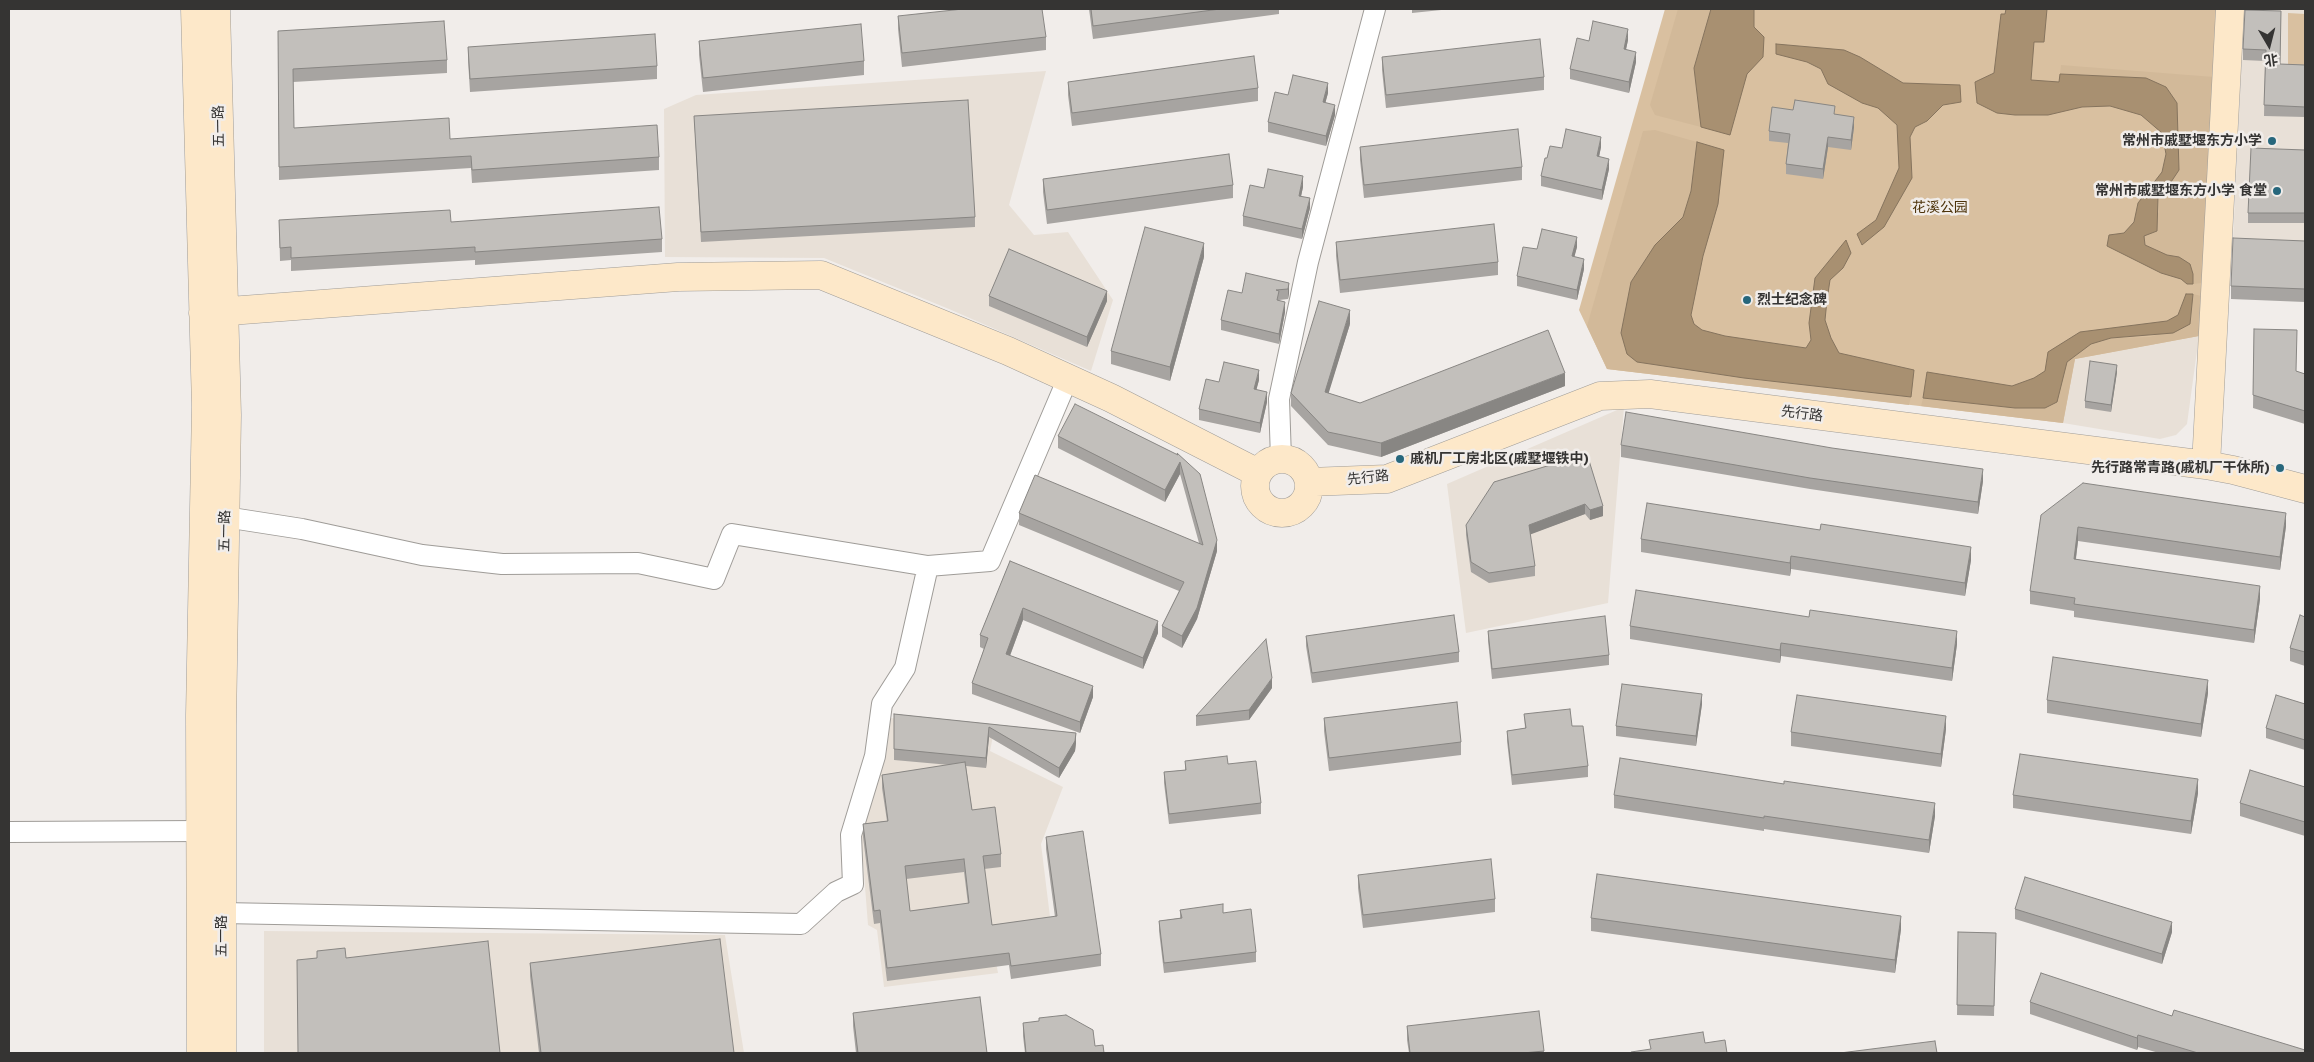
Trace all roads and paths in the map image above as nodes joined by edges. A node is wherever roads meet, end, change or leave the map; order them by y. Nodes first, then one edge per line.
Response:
1 (195, 9) edge
2 (216, 9) edge
3 (1375, 9) edge
4 (2230, 9) edge
5 (214, 313) junction
6 (1068, 378) junction
7 (1281, 459) junction
8 (2206, 465) junction
9 (1258, 473) junction
10 (1309, 482) junction
11 (2305, 489) edge
12 (225, 517) junction
13 (928, 566) junction
14 (9, 832) edge
15 (201, 832) junction
16 (222, 913) junction
17 (201, 1053) edge
18 (222, 1053) edge

1 - 5 street, 五一路
2 - 5 street, 五一路
3 - 7 street
4 - 8 street
5 - 6 street
5 - 12 street, 五一路
5 - 15 street, 五一路
6 - 9 street
6 - 13 street
7 - 9 street
7 - 10 street
8 - 10 street, 先行路
8 - 11 street, 先行路
9 - 10 street
12 - 13 street
12 - 16 street, 五一路
13 - 16 street
14 - 15 street
15 - 17 street, 五一路
16 - 18 street, 五一路

